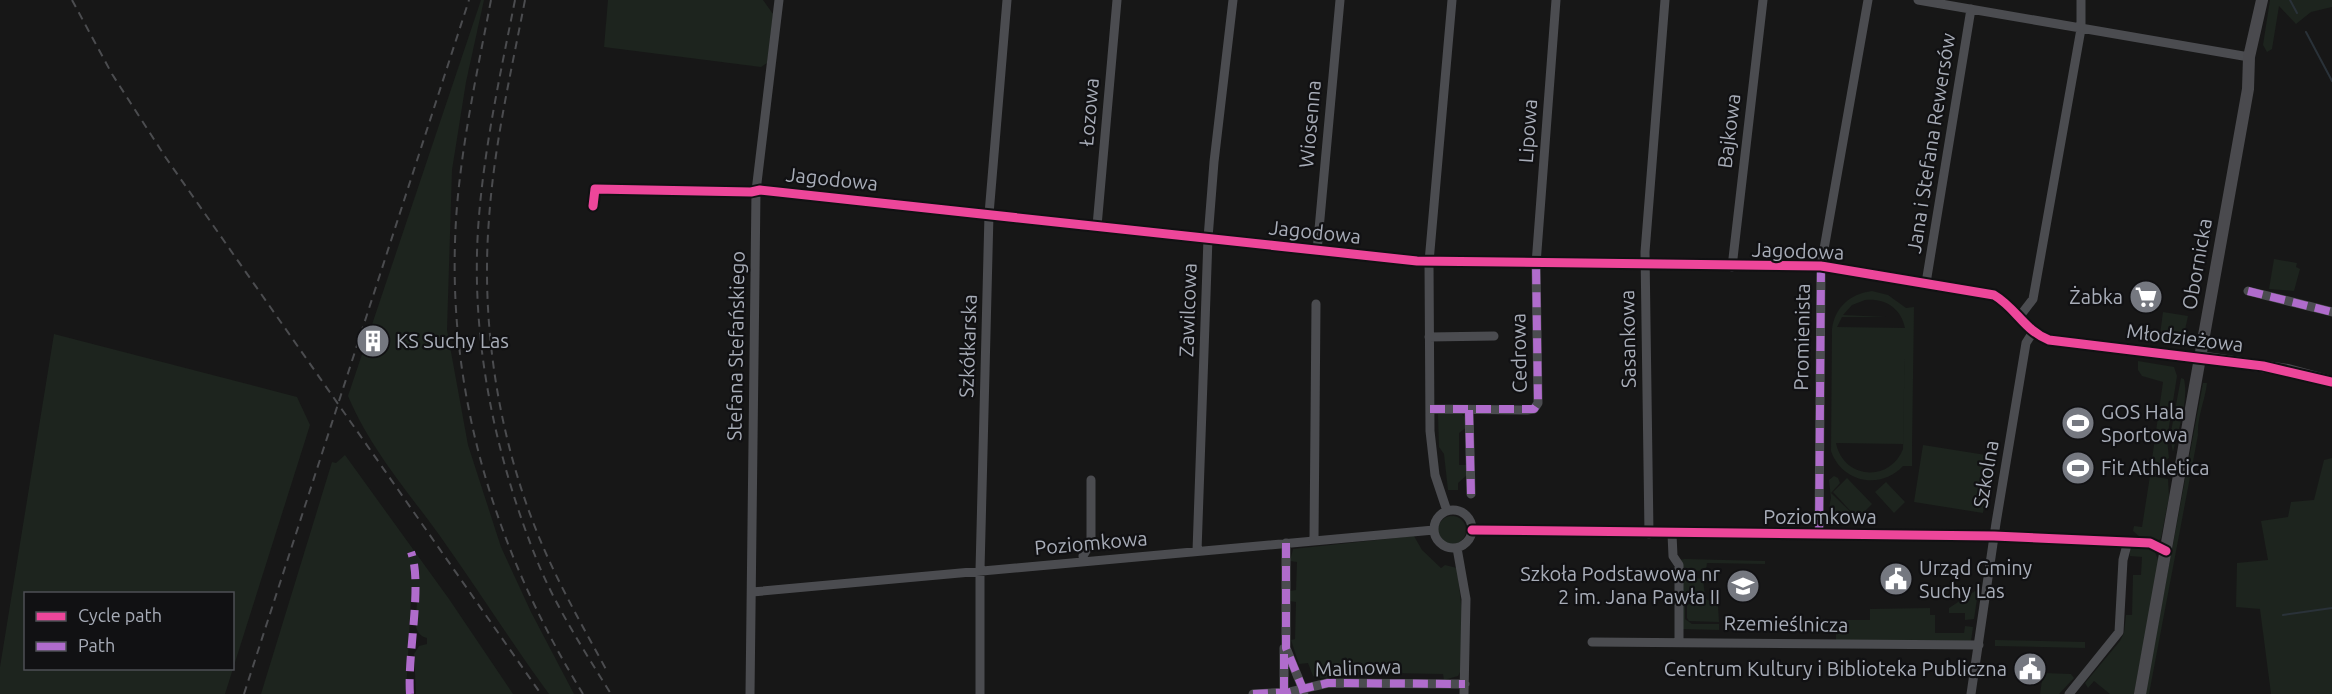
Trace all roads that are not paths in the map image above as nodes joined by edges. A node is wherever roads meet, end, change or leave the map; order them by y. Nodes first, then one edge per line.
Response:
1 (779, 0) edge
2 (1007, 0) edge
3 (1117, 0) edge
4 (1233, 0) edge
5 (1340, 0) edge
6 (1452, 0) edge
7 (1556, 0) edge
8 (1665, 0) edge
9 (1763, 0) edge
10 (1869, 0) edge
11 (1918, 0) edge
12 (2081, 0) edge
13 (2262, 3) edge
14 (1971, 9) junction
15 (2081, 29) junction
16 (2249, 57) junction
17 (2248, 88) junction
18 (756, 191) junction
19 (593, 206) dead end
20 (989, 214) junction
21 (1097, 226) junction
22 (1208, 238) junction
23 (1317, 251) junction
24 (1429, 262) junction
25 (1536, 264) junction
26 (1645, 265) junction
27 (1821, 266) junction
28 (1732, 267) junction
29 (1926, 283) junction
30 (2248, 291) dead end
31 (1316, 304) dead end
32 (2332, 312) edge
33 (2020, 316) junction
34 (2033, 332) junction
35 (1494, 336) dead end
36 (1429, 337) junction
37 (2200, 357) junction
38 (2332, 382) edge
39 (1430, 409) junction
40 (1469, 410) junction
41 (1091, 480) dead end
42 (1471, 494) dead end
43 (1447, 512) junction
44 (1434, 530) junction
45 (1472, 530) junction
46 (1648, 534) junction
47 (1672, 534) junction
48 (1818, 535) junction
49 (1994, 536) junction
50 (1314, 540) junction
51 (2128, 541) junction
52 (1091, 542) junction
53 (1286, 543) junction
54 (1457, 548) junction
55 (1197, 551) junction
56 (2166, 551) junction
57 (1099, 560) junction
58 (1084, 561) junction
59 (980, 570) junction
60 (752, 592) junction
61 (1285, 640) junction
62 (1679, 641) junction
63 (1592, 642) dead end
64 (1979, 645) junction
65 (1464, 689) edge
66 (1304, 691) edge
67 (1284, 692) junction
68 (750, 694) edge
69 (980, 694) edge
70 (1253, 694) edge
71 (1971, 694) edge
72 (2069, 694) edge
73 (2140, 694) edge

1 - 18 street, Stefana Stefańskiego
2 - 20 street, Szkółkarska
3 - 21 street, Łozowa
4 - 22 street, Zawilcowa
5 - 23 street, Wiosenna
6 - 24 street
7 - 25 street, Lipowa
8 - 26 street, Sasankowa
9 - 28 street, Bajkowa
10 - 27 street, Promienista
11 - 14 street
12 - 15 street
13 - 16 main road, Obornicka
13 - 17 main road, Obornicka
14 - 15 street
14 - 29 street, Jana i Stefana Rewersów
15 - 16 street
15 - 33 street
16 - 17 main road, Obornicka
17 - 37 main road, Obornicka
18 - 19 street, Jagodowa
18 - 20 street, Jagodowa
18 - 60 street, Stefana Stefańskiego
20 - 21 street, Jagodowa
20 - 59 street, Szkółkarska
21 - 22 street, Jagodowa
22 - 23 street, Jagodowa
22 - 55 street, Zawilcowa
23 - 24 street, Jagodowa
24 - 25 street, Jagodowa
24 - 36 street
25 - 26 street, Jagodowa
25 - 40 street, Cedrowa
26 - 28 street, Jagodowa
26 - 46 street, Sasankowa
27 - 28 street, Jagodowa
27 - 29 street, Jagodowa
27 - 48 street, Promienista
29 - 33 street, Jagodowa
30 - 32 street
31 - 50 street
33 - 34 street, Jagodowa
34 - 37 street, Młodzieżowa
34 - 49 street, Szkolna
35 - 36 street
36 - 39 street
37 - 38 main road, Młodzieżowa
37 - 56 main road, Obornicka
39 - 40 street, Cedrowa
39 - 43 street
40 - 42 street
41 - 52 street
43 - 44 street
43 - 45 street
44 - 50 street, Poziomkowa
44 - 54 street
45 - 46 street, Poziomkowa
45 - 54 street
46 - 47 street, Poziomkowa
47 - 48 street, Poziomkowa
47 - 62 street
48 - 49 street, Poziomkowa
49 - 51 street, Poziomkowa
49 - 64 street, Szkolna
50 - 53 street, Poziomkowa
51 - 56 street, Poziomkowa
51 - 72 street
52 - 57 street
52 - 58 street
53 - 55 street, Poziomkowa
53 - 61 street
54 - 65 street
55 - 57 street, Poziomkowa
56 - 73 main road, Obornicka
57 - 58 street, Poziomkowa
58 - 59 street, Poziomkowa
59 - 60 street, Poziomkowa
59 - 69 street, Szkółkarska
60 - 68 street, Stefana Stefańskiego
61 - 66 street
61 - 67 street
62 - 63 street, Rzemieślnicza
62 - 64 street, Rzemieślnicza
64 - 71 street, Szkolna
65 - 66 street, Malinowa
66 - 67 street, Malinowa
67 - 70 street, Malinowa

